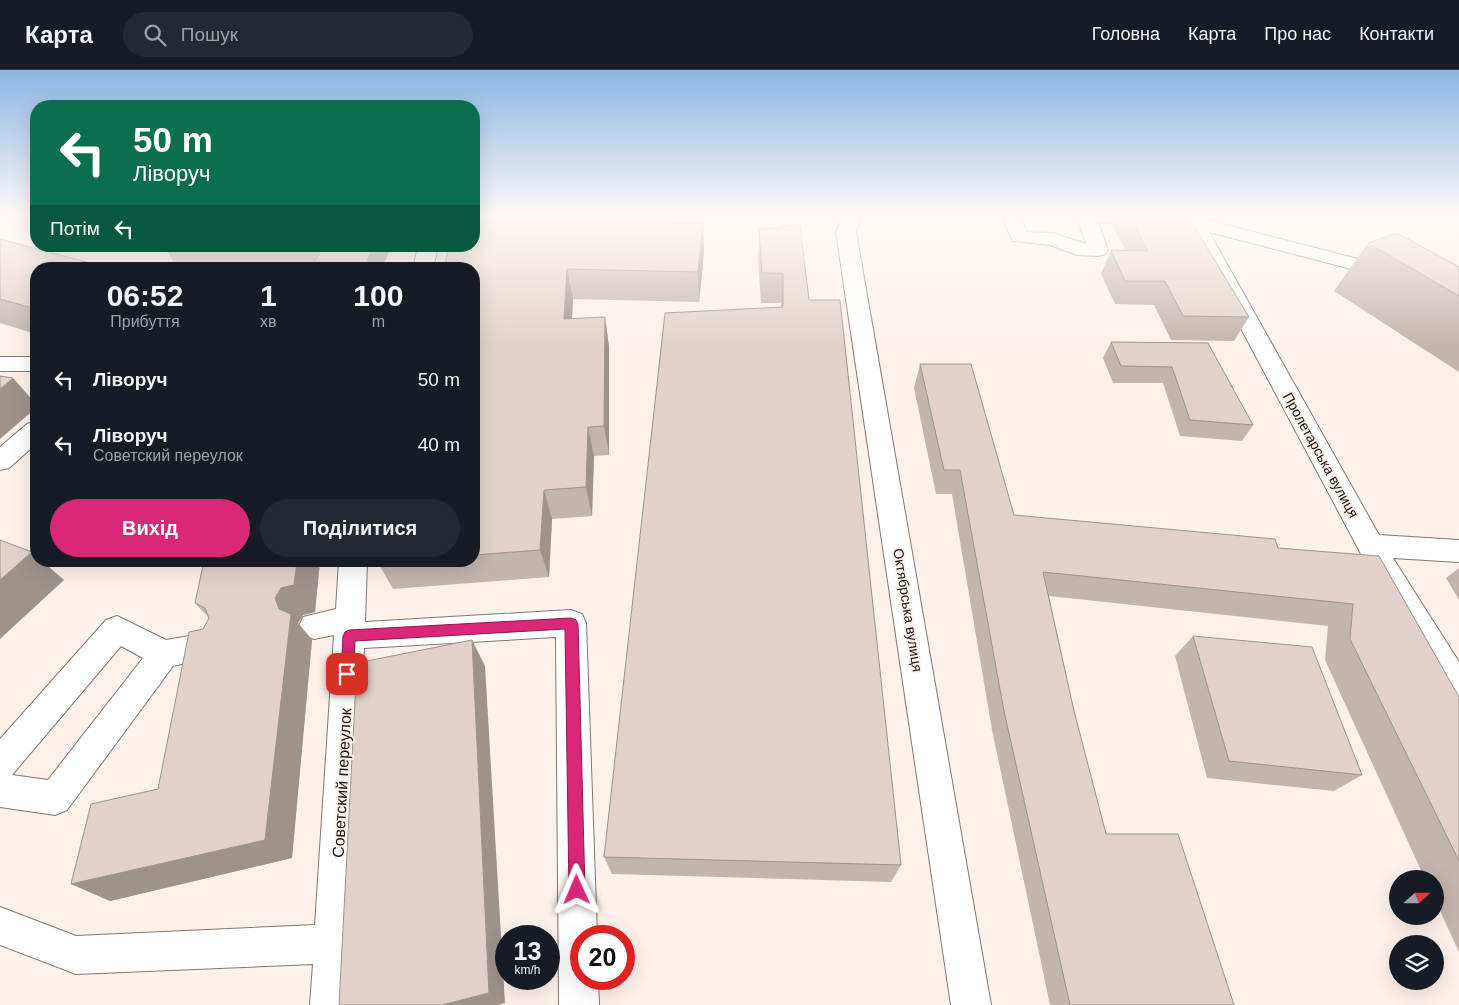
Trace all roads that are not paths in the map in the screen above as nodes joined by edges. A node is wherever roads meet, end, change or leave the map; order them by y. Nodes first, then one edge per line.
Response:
1 (850, 260) edge
2 (1216, 260) edge
3 (1343, 260) edge
4 (1404, 282) edge
5 (0, 364) edge
6 (30, 364) edge
7 (30, 435) edge
8 (0, 461) edge
9 (1371, 546) junction
10 (1459, 551) edge
11 (353, 567) edge
12 (314, 626) dead end
13 (350, 628) junction
14 (218, 644) edge
15 (164, 654) junction
16 (1459, 690) edge
17 (0, 764) edge
18 (0, 790) edge
19 (0, 926) edge
20 (333, 944) junction
21 (330, 1005) edge
22 (580, 1005) edge
23 (971, 1005) edge

1 - 23 street, Октябрська вулиця
2 - 9 street, Пролетарська вулиця
3 - 4 street
5 - 6 street
7 - 8 street
9 - 10 street
9 - 16 street, Пролетарська вулиця
11 - 13 street, Советский переулок
12 - 13 street
13 - 20 street, Советский переулок
13 - 22 street
14 - 15 street
15 - 17 street
15 - 18 street
19 - 20 street
20 - 21 street, Советский переулок

